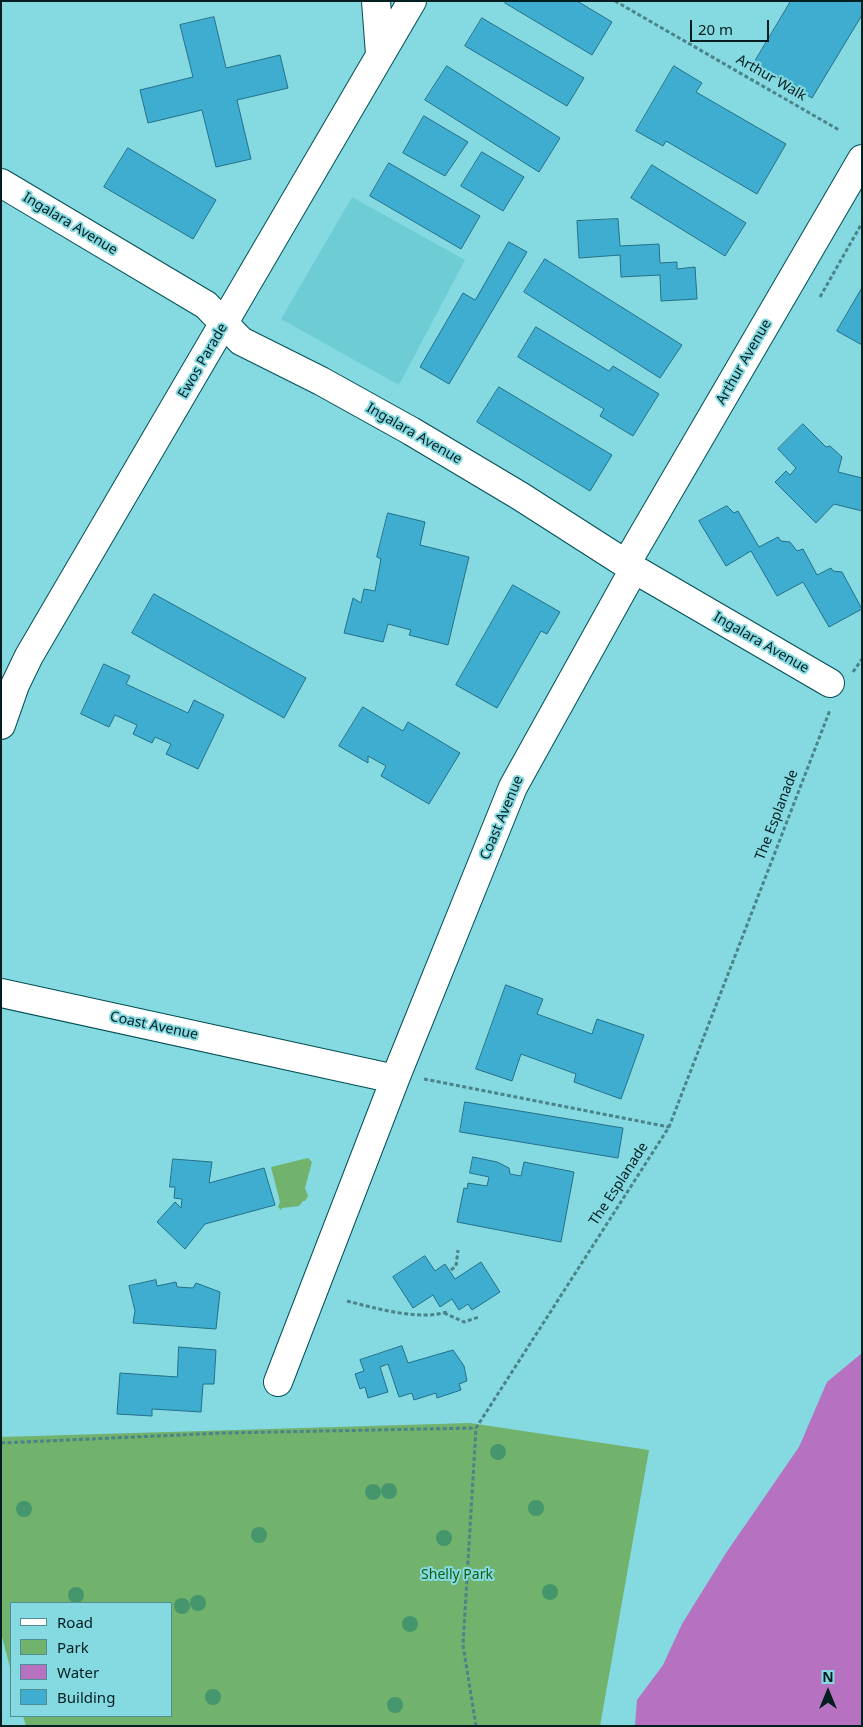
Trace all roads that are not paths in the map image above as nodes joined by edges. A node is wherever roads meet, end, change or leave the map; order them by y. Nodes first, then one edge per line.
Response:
1 (376, 1) edge
2 (412, 1) edge
3 (380, 54) junction
4 (862, 159) edge
5 (1, 183) edge
6 (225, 324) junction
7 (630, 566) junction
8 (837, 689) road end
9 (1, 725) edge
10 (1, 993) edge
11 (396, 1077) junction
12 (278, 1382) dead end

1 - 3 street
2 - 3 street, Ewos Parade
3 - 6 street, Ewos Parade
4 - 7 street, Arthur Avenue
5 - 6 street, Ingalara Avenue
6 - 7 street, Ingalara Avenue
6 - 9 street, Ewos Parade
7 - 8 street, Ingalara Avenue
7 - 11 street, Coast Avenue
10 - 11 street, Coast Avenue
11 - 12 street, Coast Avenue

